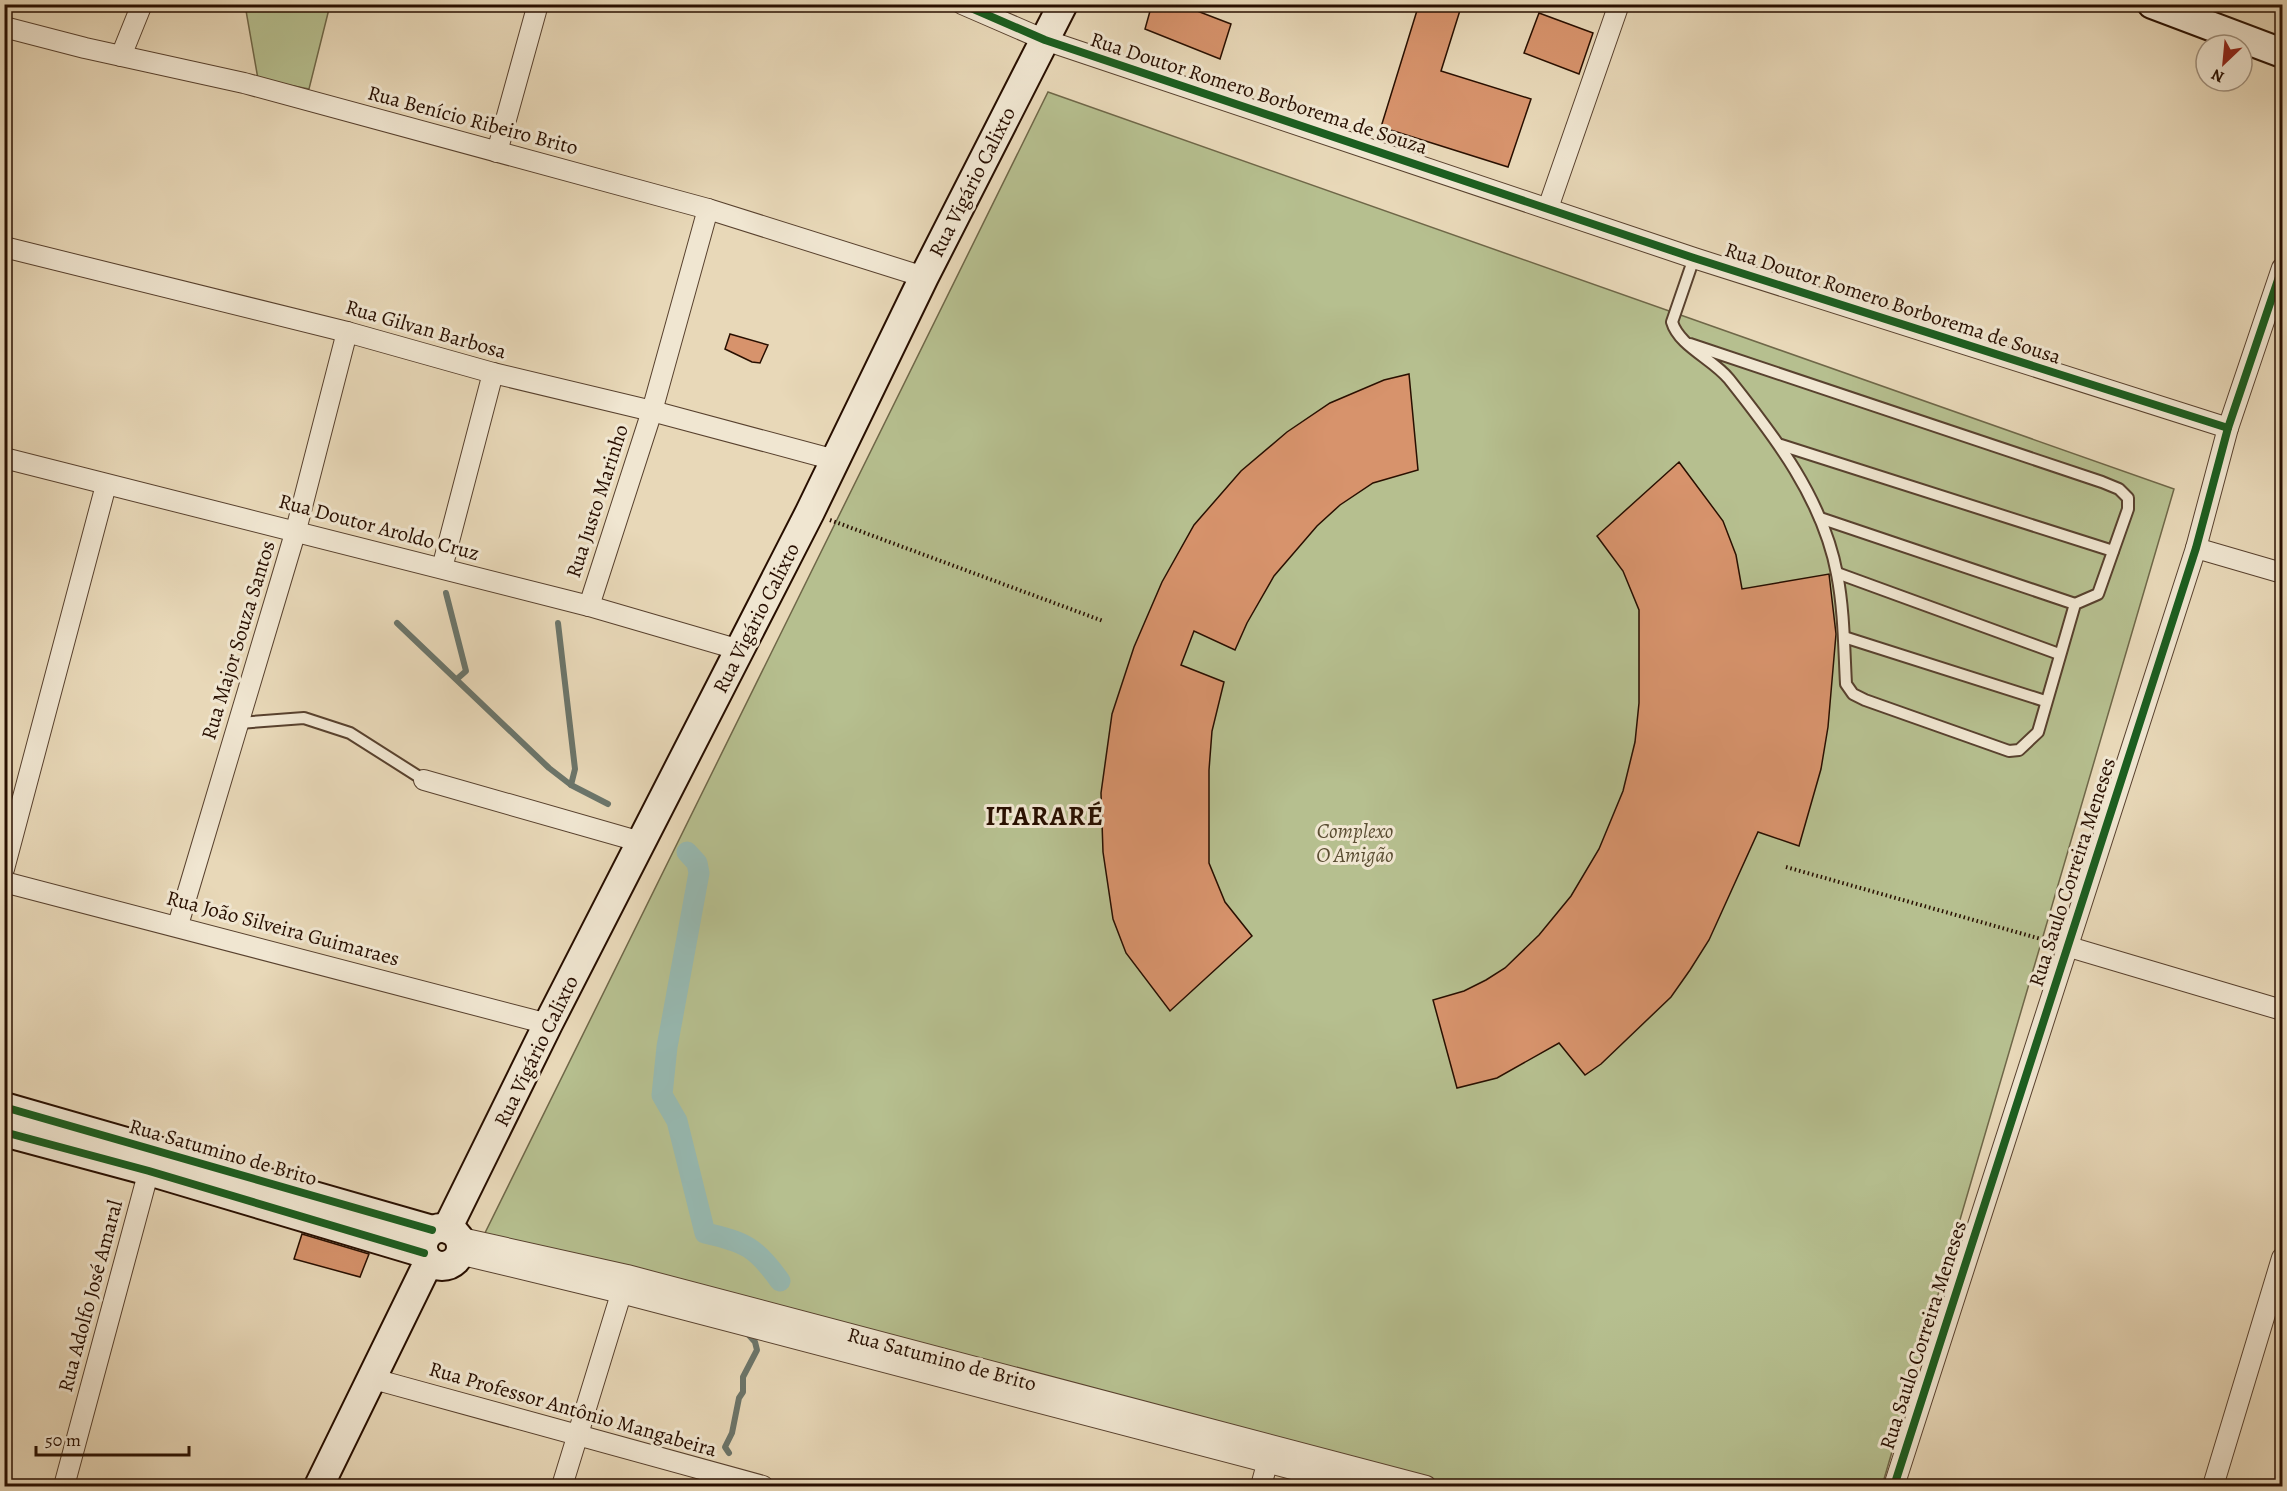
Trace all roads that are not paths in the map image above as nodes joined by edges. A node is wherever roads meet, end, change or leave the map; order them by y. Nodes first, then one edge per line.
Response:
1 (142, 4) edge
2 (538, 4) edge
3 (962, 4) edge
4 (1063, 4) edge
5 (1619, 4) edge
6 (2152, 4) edge
7 (4, 27) edge
8 (1045, 40) junction
9 (2283, 53) edge
10 (122, 56) junction
11 (497, 152) junction
12 (1548, 208) junction
13 (708, 209) junction
14 (4, 247) edge
15 (1694, 258) junction
16 (2283, 268) edge
17 (924, 277) junction
18 (347, 332) junction
19 (1690, 344) junction
20 (493, 374) junction
21 (652, 411) junction
22 (2228, 428) junction
23 (1781, 445) junction
24 (4, 458) edge
25 (835, 460) junction
26 (106, 484) junction
27 (1820, 518) junction
28 (296, 530) junction
29 (2196, 548) junction
30 (2113, 551) junction
31 (442, 568) junction
32 (1837, 573) junction
33 (2283, 573) edge
34 (2075, 604) junction
35 (588, 606) junction
36 (1844, 637) junction
37 (740, 650) junction
38 (2059, 654) junction
39 (2045, 701) junction
40 (238, 723) junction
41 (424, 780) joint
42 (641, 842) junction
43 (4, 869) edge
44 (4, 882) edge
45 (178, 925) junction
46 (2066, 946) junction
47 (2283, 1010) edge
48 (548, 1024) junction
49 (4, 1107) edge
50 (4, 1132) edge
51 (151, 1161) junction
52 (441, 1244) junction
53 (2283, 1258) edge
54 (624, 1284) junction
55 (370, 1377) junction
56 (578, 1436) junction
57 (1269, 1454) junction
58 (64, 1486) edge
59 (318, 1486) edge
60 (562, 1486) edge
61 (763, 1486) edge
62 (1261, 1486) edge
63 (1357, 1486) edge
64 (1426, 1486) edge
65 (1894, 1486) edge
66 (2213, 1486) edge

1 - 10 street
2 - 11 street
3 - 8 street, Rua Doutor Romero Borborema de Souza
4 - 8 main road, Rua Vigário Calixto
5 - 12 street
6 - 9 main road
7 - 10 street, Rua Benício Ribeiro Brito
8 - 12 street, Rua Doutor Romero Borborema de Souza
8 - 17 main road, Rua Vigário Calixto
10 - 11 street, Rua Benício Ribeiro Brito
11 - 13 street, Rua Benício Ribeiro Brito
12 - 15 street, Rua Doutor Romero Borborema de Sousa
13 - 17 street, Rua Benício Ribeiro Brito
13 - 21 street, Rua Justo Marinho
14 - 18 street, Rua Gilvan Barbosa
15 - 19 lane
15 - 22 street, Rua Doutor Romero Borborema de Sousa
16 - 22 street, Rua Saulo Correira Meneses
17 - 25 main road, Rua Vigário Calixto
18 - 20 street, Rua Gilvan Barbosa
18 - 28 street, Rua Major Souza Santos
19 - 23 lane
19 - 30 lane
20 - 21 street, Rua Gilvan Barbosa
20 - 31 street
21 - 25 street, Rua Gilvan Barbosa
21 - 35 street, Rua Justo Marinho
22 - 29 street, Rua Saulo Correira Meneses
23 - 27 lane
23 - 30 lane
24 - 26 street, Rua Doutor Aroldo Cruz
25 - 37 main road, Rua Vigário Calixto
26 - 28 street, Rua Doutor Aroldo Cruz
26 - 43 street
27 - 32 lane
27 - 34 lane
28 - 31 street, Rua Doutor Aroldo Cruz
28 - 40 street, Rua Major Souza Santos
29 - 33 street
29 - 46 street, Rua Saulo Correira Meneses
30 - 34 lane
31 - 35 street, Rua Doutor Aroldo Cruz
32 - 36 lane
32 - 38 lane
34 - 38 lane
35 - 37 street, Rua Doutor Aroldo Cruz
36 - 39 lane
36 - 39 lane
37 - 42 main road, Rua Vigário Calixto
38 - 39 lane
40 - 41 lane
40 - 45 street, Rua Major Souza Santos
41 - 42 street
42 - 48 main road, Rua Vigário Calixto
44 - 45 street, Rua João Silveira Guimaraes
45 - 48 street, Rua João Silveira Guimaraes
46 - 47 street
46 - 65 street, Rua Saulo Correira Meneses
48 - 52 main road, Rua Vigário Calixto
49 - 51 main road, Rua Satumino de Brito
50 - 51 main road, Rua Satumino de Brito
51 - 52 main road, Rua Satumino de Brito
51 - 58 street, Rua Adolfo José Amaral
52 - 54 street, Rua Satumino de Brito
52 - 55 main road, Rua Vigário Calixto
53 - 66 street
54 - 56 street
54 - 57 street, Rua Satumino de Brito
55 - 56 street, Rua Professor Antônio Mangabeira
55 - 59 main road, Rua Vigário Calixto
56 - 60 street
56 - 61 street, Rua Professor Antônio Mangabeira
57 - 62 street
57 - 63 street, Rua Satumino de Brito
57 - 64 street, Rua Satumino de Brito

